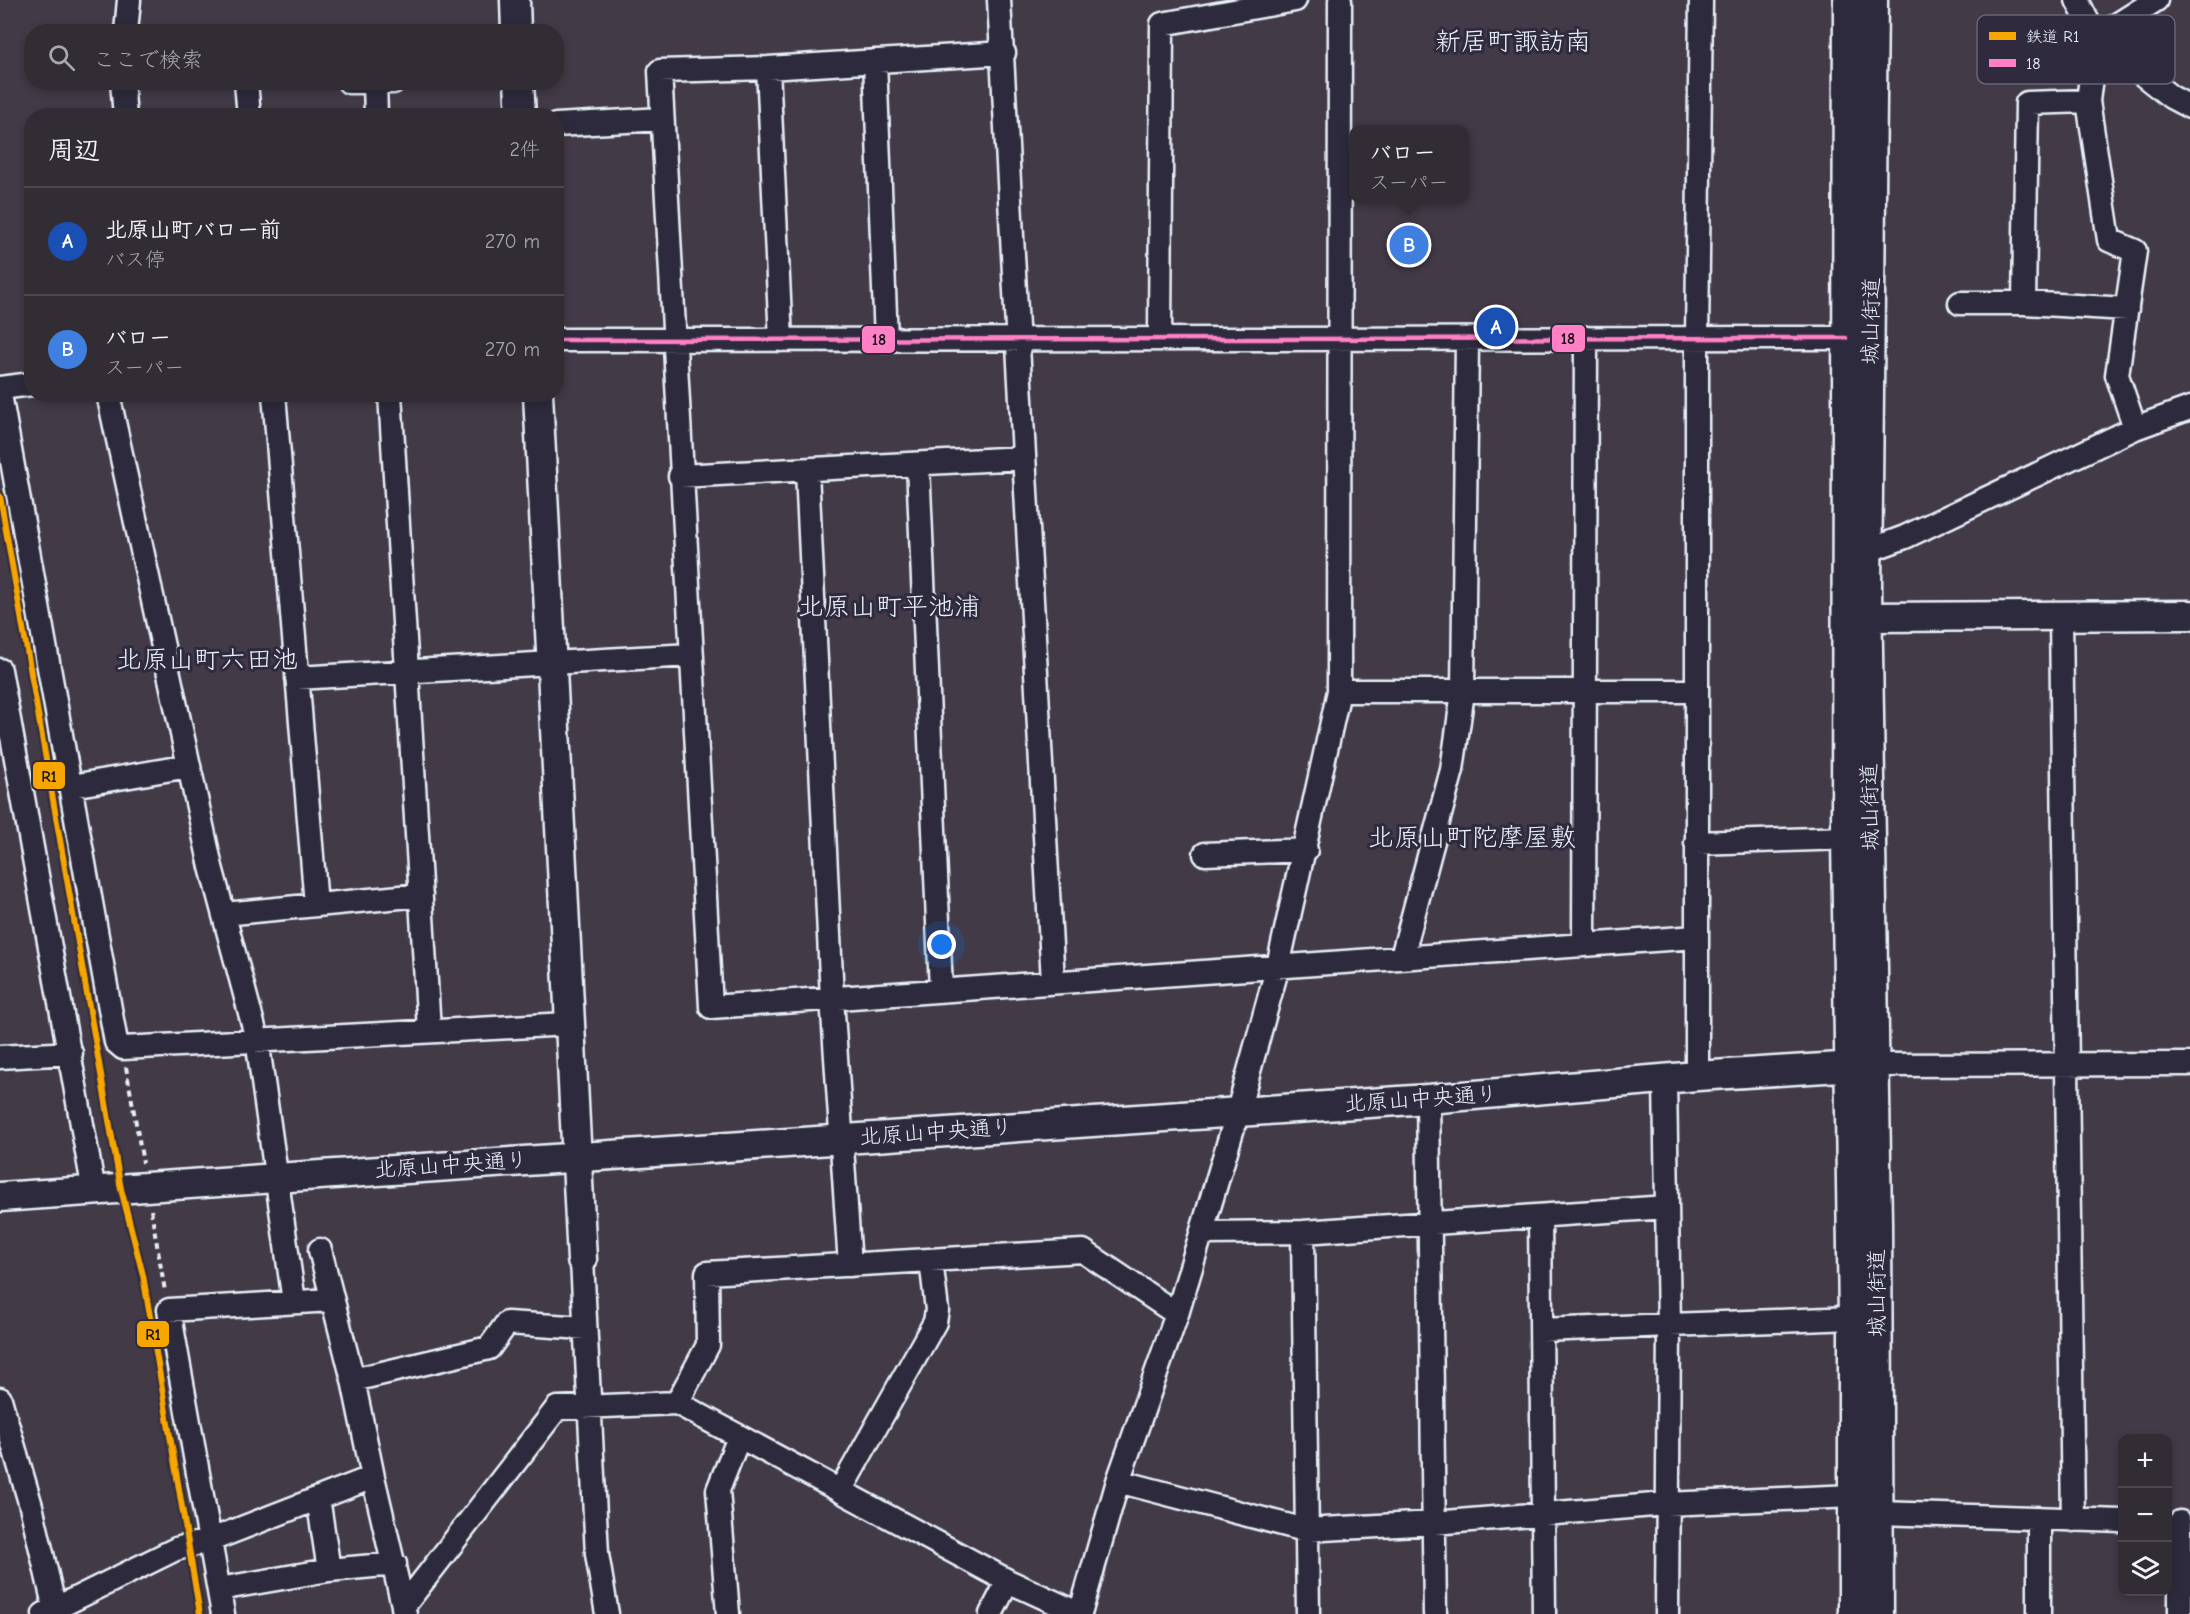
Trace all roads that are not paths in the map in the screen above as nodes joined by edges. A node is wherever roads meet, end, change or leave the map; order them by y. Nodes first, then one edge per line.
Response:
1 (129, 0) edge
2 (514, 0) edge
3 (999, 0) edge
4 (1295, 0) edge
5 (1340, 0) edge
6 (1701, 0) edge
7 (1848, 0) edge
8 (1873, 0) edge
9 (2077, 0) edge
10 (2156, 0) edge
11 (2085, 15) edge
12 (2133, 15) edge
13 (127, 24) edge
14 (516, 24) edge
15 (1004, 53) junction
16 (874, 61) junction
17 (768, 68) junction
18 (2090, 84) edge
19 (2155, 84) edge
20 (123, 90) edge
21 (247, 90) edge
22 (375, 90) edge
23 (519, 90) edge
24 (2088, 101) junction
25 (2190, 107) edge
26 (124, 108) edge
27 (248, 108) edge
28 (376, 108) edge
29 (521, 108) edge
30 (662, 119) junction
31 (564, 125) edge
32 (1960, 303) dead end
33 (2024, 303) junction
34 (2127, 309) junction
35 (1160, 338) junction
36 (1586, 338) junction
37 (1846, 338) junction
38 (1018, 339) junction
39 (1340, 339) junction
40 (564, 340) edge
41 (676, 340) junction
42 (781, 340) junction
43 (886, 340) junction
44 (1467, 340) junction
45 (1697, 340) junction
46 (24, 385) edge
47 (0, 388) edge
48 (110, 402) edge
49 (275, 402) edge
50 (391, 402) edge
51 (538, 402) edge
52 (1, 405) edge
53 (2190, 408) edge
54 (2135, 428) junction
55 (1023, 459) junction
56 (918, 465) junction
57 (807, 471) junction
58 (680, 476) junction
59 (1868, 550) junction
60 (2190, 615) edge
61 (1868, 617) junction
62 (2061, 617) junction
63 (690, 655) junction
64 (551, 663) junction
65 (0, 670) edge
66 (408, 670) junction
67 (297, 678) junction
68 (1585, 690) junction
69 (1339, 691) junction
70 (1696, 691) junction
71 (1463, 692) junction
72 (4, 711) edge
73 (189, 766) junction
74 (72, 786) junction
75 (1846, 838) junction
76 (1696, 843) junction
77 (1306, 850) junction
78 (1205, 854) dead end
79 (421, 896) junction
80 (316, 905) junction
81 (224, 914) junction
82 (1696, 937) junction
83 (1584, 943) junction
84 (1402, 957) junction
85 (1278, 966) junction
86 (1053, 982) junction
87 (942, 990) junction
88 (832, 998) junction
89 (568, 1024) junction
90 (429, 1030) junction
91 (257, 1039) junction
92 (71, 1053) junction
93 (0, 1058) edge
94 (2190, 1064) edge
95 (2066, 1066) junction
96 (1860, 1067) junction
97 (1697, 1076) junction
98 (1665, 1080) junction
99 (1428, 1099) junction
100 (1238, 1111) junction
101 (842, 1139) junction
102 (577, 1157) junction
103 (275, 1176) junction
104 (94, 1191) junction
105 (0, 1197) edge
106 (1667, 1207) junction
107 (1540, 1217) junction
108 (1430, 1224) junction
109 (1303, 1232) junction
110 (1202, 1233) junction
111 (320, 1250) dead end
112 (582, 1260) joint
113 (931, 1260) junction
114 (850, 1265) junction
115 (331, 1300) junction
116 (294, 1302) junction
117 (1177, 1314) junction
118 (1853, 1318) junction
119 (1670, 1327) junction
120 (585, 1328) junction
121 (1541, 1330) junction
122 (353, 1380) junction
123 (0, 1399) edge
124 (678, 1403) junction
125 (588, 1406) junction
126 (739, 1437) junction
127 (373, 1477) junction
128 (1118, 1481) junction
129 (840, 1491) junction
130 (1854, 1496) junction
131 (318, 1498) junction
132 (1666, 1504) junction
133 (1543, 1513) junction
134 (1879, 1513) junction
135 (2039, 1520) junction
136 (2073, 1520) junction
137 (2118, 1521) edge
138 (2179, 1522) edge
139 (1434, 1523) junction
140 (1305, 1530) junction
141 (211, 1540) junction
142 (395, 1564) junction
143 (329, 1570) junction
144 (1008, 1581) junction
145 (219, 1589) junction
146 (404, 1610) edge
147 (52, 1613) edge
148 (223, 1614) edge
149 (607, 1614) edge
150 (728, 1614) edge
151 (991, 1614) edge
152 (1080, 1614) edge
153 (1308, 1614) edge
154 (1435, 1614) edge
155 (1544, 1614) edge
156 (1667, 1614) edge
157 (1853, 1614) edge
158 (1879, 1614) edge
159 (2039, 1614) edge
160 (2180, 1614) edge

1 - 13 street
2 - 14 street
3 - 15 street
4 - 35 street
5 - 39 street
6 - 45 street
7 - 37 street, 城山街道
8 - 59 street, 城山街道
9 - 11 street
10 - 12 street
15 - 16 street
15 - 38 street
16 - 17 street
16 - 43 street
17 - 30 street
17 - 42 street
18 - 24 street
19 - 25 street
20 - 26 street
21 - 27 street
22 - 28 street
23 - 29 street
24 - 33 street
24 - 34 street
30 - 31 street
30 - 41 street
32 - 33 street
33 - 34 street
34 - 54 street
35 - 38 street
35 - 39 street
36 - 44 street
36 - 45 street
36 - 68 street
37 - 45 street
37 - 75 street, 城山街道
38 - 43 street
38 - 55 street
39 - 44 street
39 - 69 street
40 - 41 street
41 - 42 street
41 - 58 street
42 - 43 street
44 - 71 street
45 - 70 street
46 - 47 street
48 - 73 street
49 - 67 street
50 - 66 street
51 - 64 street
52 - 74 street
53 - 54 street
54 - 59 street
55 - 56 street
55 - 86 street
56 - 57 street
56 - 87 street
57 - 58 street
57 - 88 street
58 - 63 street
59 - 61 street, 城山街道
60 - 62 street
61 - 62 street
61 - 96 street, 城山街道
62 - 95 street
63 - 64 street
63 - 88 street
64 - 66 street
64 - 89 street
65 - 72 street
66 - 67 street
66 - 79 street
67 - 80 street
68 - 70 street
68 - 71 street
68 - 83 street
69 - 71 street
69 - 77 street
70 - 76 street
71 - 84 street
72 - 92 street
73 - 74 street
73 - 81 street
74 - 91 street
75 - 76 street
75 - 96 street, 城山街道
76 - 82 street
77 - 78 street
77 - 85 street
79 - 80 street
79 - 90 street
80 - 81 street
81 - 91 street
82 - 83 street
82 - 97 street
83 - 84 street
84 - 85 street
85 - 86 street
85 - 100 street
86 - 87 street
87 - 88 street
88 - 101 street
89 - 90 street
89 - 102 street
90 - 91 street
91 - 103 street
92 - 93 street
92 - 104 street
94 - 95 street
95 - 96 street
95 - 136 street
96 - 97 street, 北原山中央通り
96 - 118 street, 城山街道
96 - 134 street, 城山街道
97 - 98 street, 北原山中央通り
98 - 99 street, 北原山中央通り
98 - 106 street
99 - 100 street, 北原山中央通り
99 - 108 street
100 - 101 street, 北原山中央通り
100 - 110 street
101 - 102 street, 北原山中央通り
101 - 114 street
102 - 103 street, 北原山中央通り
102 - 112 street
103 - 104 street, 北原山中央通り
103 - 116 street
104 - 105 street, 北原山中央通り
106 - 107 street
106 - 119 street
107 - 108 street
107 - 121 street
108 - 109 street
108 - 139 street
109 - 110 street
109 - 140 street
110 - 117 street
111 - 115 street
112 - 120 street
113 - 114 street
113 - 117 street
113 - 129 street
114 - 124 street
115 - 116 street
115 - 122 street
116 - 141 street
117 - 128 street
118 - 119 street
118 - 130 street, 城山街道
119 - 121 street
119 - 132 street
120 - 122 street
120 - 125 street
121 - 133 street
122 - 127 street
123 - 147 street
124 - 125 street
124 - 126 street
125 - 146 street
125 - 149 street
126 - 129 street
126 - 150 street
127 - 131 street
127 - 142 street
128 - 140 street
128 - 152 street
129 - 144 street
130 - 132 street
130 - 157 street, 城山街道
131 - 141 street
131 - 143 street
132 - 133 street
132 - 156 street
133 - 139 street
133 - 155 street
134 - 135 street
134 - 158 street, 城山街道
135 - 136 street
135 - 159 street
136 - 137 street
138 - 160 street
139 - 140 street
139 - 154 street
140 - 153 street
141 - 145 street
141 - 147 street
142 - 143 street
142 - 146 street
143 - 145 street
144 - 151 street
144 - 152 street
145 - 148 street

